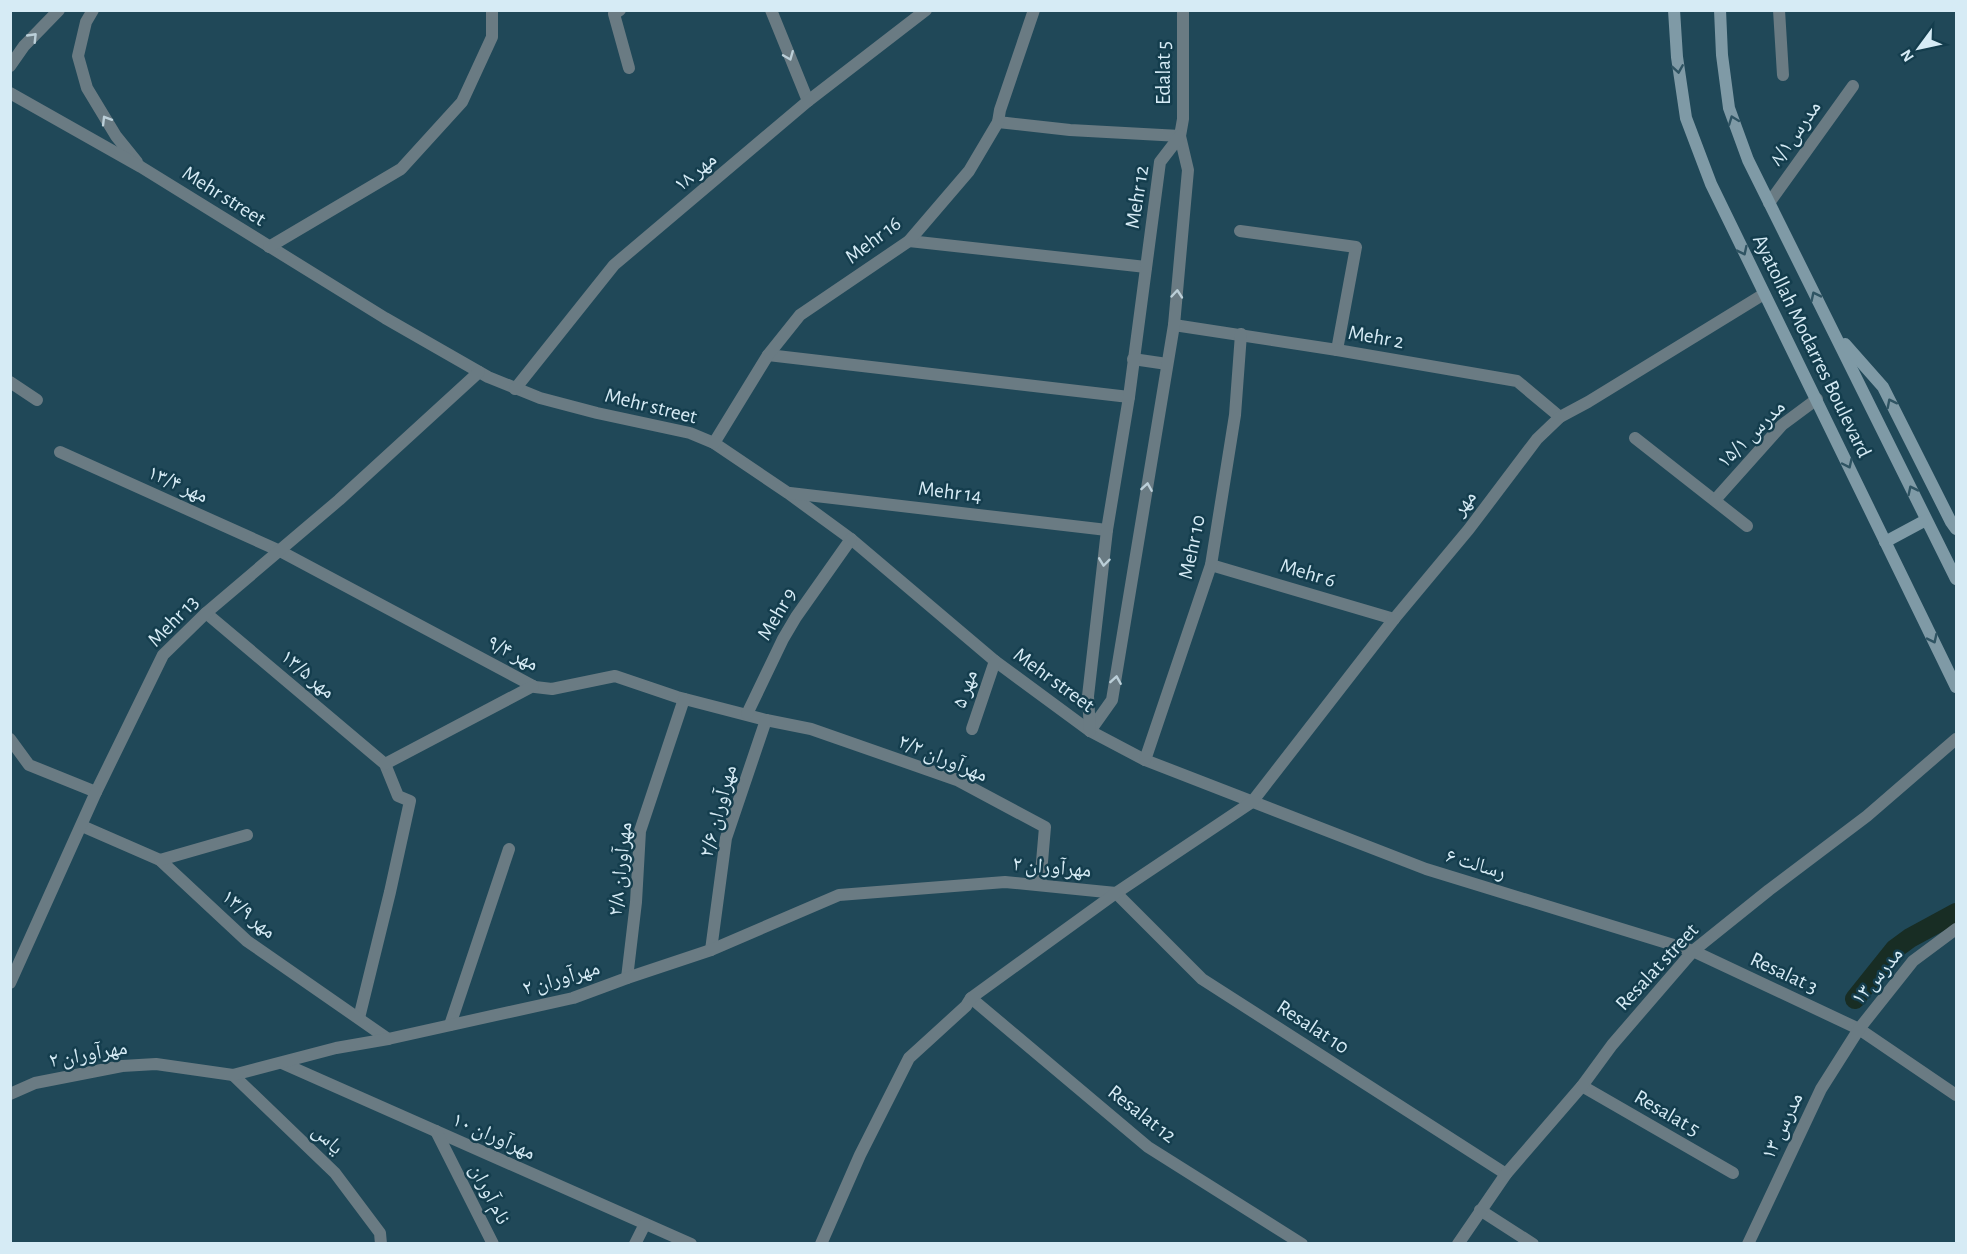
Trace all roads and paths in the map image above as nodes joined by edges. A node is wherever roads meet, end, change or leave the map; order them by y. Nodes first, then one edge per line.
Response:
1 (59, 10) edge
2 (93, 10) edge
3 (492, 10) edge
4 (620, 10) edge
5 (771, 10) edge
6 (1034, 10) edge
7 (1183, 10) edge
8 (1674, 10) edge
9 (1720, 10) edge
10 (1779, 10) edge
11 (919, 13) edge
12 (10, 66) edge
13 (629, 68) dead end
14 (1783, 75) dead end
15 (1852, 86) dead end
16 (10, 93) edge
17 (808, 101) junction
18 (998, 122) junction
19 (1180, 136) junction
20 (141, 167) junction
21 (1769, 203) junction
22 (1240, 231) dead end
23 (909, 241) junction
24 (269, 247) junction
25 (1146, 267) junction
26 (1764, 294) junction
27 (1174, 325) junction
28 (1833, 331) junction
29 (1241, 334) junction
30 (1337, 350) junction
31 (768, 355) junction
32 (1133, 359) junction
33 (1167, 364) junction
34 (479, 372) junction
35 (10, 382) edge
36 (515, 389) junction
37 (1129, 397) junction
38 (1817, 399) junction
39 (37, 400) dead end
40 (1560, 417) junction
41 (1635, 438) dead end
42 (714, 443) junction
43 (60, 452) dead end
44 (788, 493) junction
45 (1715, 500) junction
46 (1926, 520) junction
47 (1747, 526) dead end
48 (1956, 529) edge
49 (1107, 530) junction
50 (851, 539) junction
51 (1885, 542) junction
52 (280, 551) junction
53 (1211, 565) junction
54 (1956, 579) edge
55 (206, 613) junction
56 (1394, 620) junction
57 (995, 661) junction
58 (532, 686) junction
59 (1956, 687) edge
60 (684, 699) junction
61 (747, 714) junction
62 (766, 720) junction
63 (972, 729) dead end
64 (1090, 730) junction
65 (1956, 739) edge
66 (10, 740) edge
67 (1145, 760) junction
68 (385, 764) junction
69 (96, 792) junction
70 (1252, 802) junction
71 (82, 826) junction
72 (247, 835) dead end
73 (508, 849) dead end
74 (160, 860) junction
75 (1040, 885) junction
76 (1116, 893) junction
77 (1956, 929) edge
78 (711, 950) junction
79 (1693, 951) junction
80 (627, 978) junction
81 (10, 983) edge
82 (970, 998) junction
83 (359, 1018) junction
84 (450, 1025) junction
85 (1859, 1029) junction
86 (388, 1039) junction
87 (282, 1063) junction
88 (233, 1074) junction
89 (1582, 1086) junction
90 (10, 1094) edge
91 (1956, 1095) edge
92 (436, 1131) junction
93 (1733, 1173) dead end
94 (1506, 1174) junction
95 (1480, 1210) junction
96 (645, 1224) junction
97 (381, 1244) edge
98 (493, 1244) edge
99 (635, 1244) edge
100 (692, 1244) edge
101 (820, 1244) edge
102 (1302, 1244) edge
103 (1458, 1244) edge
104 (1533, 1244) edge
105 (1748, 1244) edge

12 -> 1 street
20 -> 2 street
3 - 24 street
4 - 13 street
5 -> 17 street
6 - 18 street, Mehr 16
7 - 19 street, Edalat 5
8 -> 26 main road, Ayatollah Modarres Boulevard
21 -> 9 main road, Ayatollah Modarres Boulevard
10 - 14 street
11 - 17 street, مهر ۱۸
15 - 21 street, مدرس۸/۱
16 - 20 street, Mehr street
17 - 36 street, مهر ۱۸
18 - 19 street
18 - 23 street, Mehr 16
19 - 25 street, Mehr 12
27 -> 19 street
20 - 24 street, Mehr street
28 -> 21 main road, Ayatollah Modarres Boulevard
22 - 30 street
23 - 25 street
23 - 31 street, Mehr 16
24 - 34 street, Mehr street
25 - 32 street, Mehr 12
26 - 38 main road, Ayatollah Modarres Boulevard
26 - 40 street, مهر
27 - 29 street, Mehr 2
27 - 33 street
46 -> 28 main road, Ayatollah Modarres Boulevard
48 -> 28 main road
29 - 30 street, Mehr 2
29 - 53 street, Mehr 10
30 - 40 street, Mehr 2
31 - 37 street
31 - 42 street, Mehr 16
32 - 33 street
32 - 37 street, Mehr 12
64 -> 33 street
34 - 36 street, Mehr street
34 - 52 street, Mehr 13
35 - 39 street
36 - 42 street, Mehr street
37 - 49 street, Mehr 12
38 - 45 street, مدرس ۱۵/۱
38 -> 51 main road, Ayatollah Modarres Boulevard
40 - 56 street, مهر
41 - 45 street
42 - 44 street, Mehr street
43 - 52 street, مهر ۱۳/۴
44 - 49 street, Mehr 14
44 - 50 street, Mehr street
45 - 47 street
46 - 51 main road
46 - 54 main road, Ayatollah Modarres Boulevard
49 -> 64 street, Mehr 12
50 - 57 street, Mehr street
50 - 61 street, Mehr 9
51 -> 59 main road, Ayatollah Modarres Boulevard
52 - 55 street, Mehr 13
52 - 58 street, مهر ۹/۴
53 - 56 street, Mehr 6
53 - 67 street, Mehr 10
55 - 68 street, مهر ۱۳/۵
55 - 69 street, Mehr 13
56 - 70 street, مهر
57 - 63 street, مهر ۵
57 - 64 street, Mehr street
58 - 60 street, مهر ۹/۴
58 - 68 street
60 - 61 street, مهر ۹/۴
60 - 80 street, مهرآوران ۲/۸
61 - 62 street, مهر ۹/۴
62 - 75 street, مهرآوران ۲/۲
62 - 78 street, مهرآوران ۲/۶
64 - 67 street, Mehr street
65 - 79 street, Resalat street
66 - 69 street
67 - 70 street, Mehr street
68 - 83 street
69 - 71 street, Mehr 13
70 - 76 street, مهر
70 - 79 street, رسالت ۶
71 - 74 street, مهر ۱۳/۹
71 - 81 street, Mehr 13
72 - 74 street
73 - 84 street
74 - 83 street, مهر ۱۳/۹
75 - 76 street, مهرآوران ۲
75 - 78 street, مهرآوران ۲
76 - 82 street, مهر
76 - 94 street, Resalat 10
77 - 85 street, مدرس۱۳
78 - 80 street, مهرآوران ۲
79 - 85 street, Resalat 3
79 - 89 street, Resalat street
80 - 84 street, مهرآوران ۲
82 - 101 street, مهر
82 - 102 street, Resalat 12
83 - 86 street, مهر ۱۳/۹
84 - 86 street, مهرآوران ۲
85 - 91 street, Resalat 3
85 - 105 street, مدرس ۱۳
86 - 87 street, مهرآوران ۲
87 - 88 street, مهرآوران ۲
87 - 92 street, مهرآوران ۱۰
88 - 90 street, مهرآوران ۲
88 - 97 street, یاس
89 - 93 street, Resalat 5
89 - 94 street, Resalat street
92 - 96 street, مهرآوران ۱۰
92 - 98 street, نام آوران
94 - 95 street, Resalat street
95 - 103 street, Resalat street
95 - 104 street
96 - 99 street
96 - 100 street, مهرآوران ۱۰

